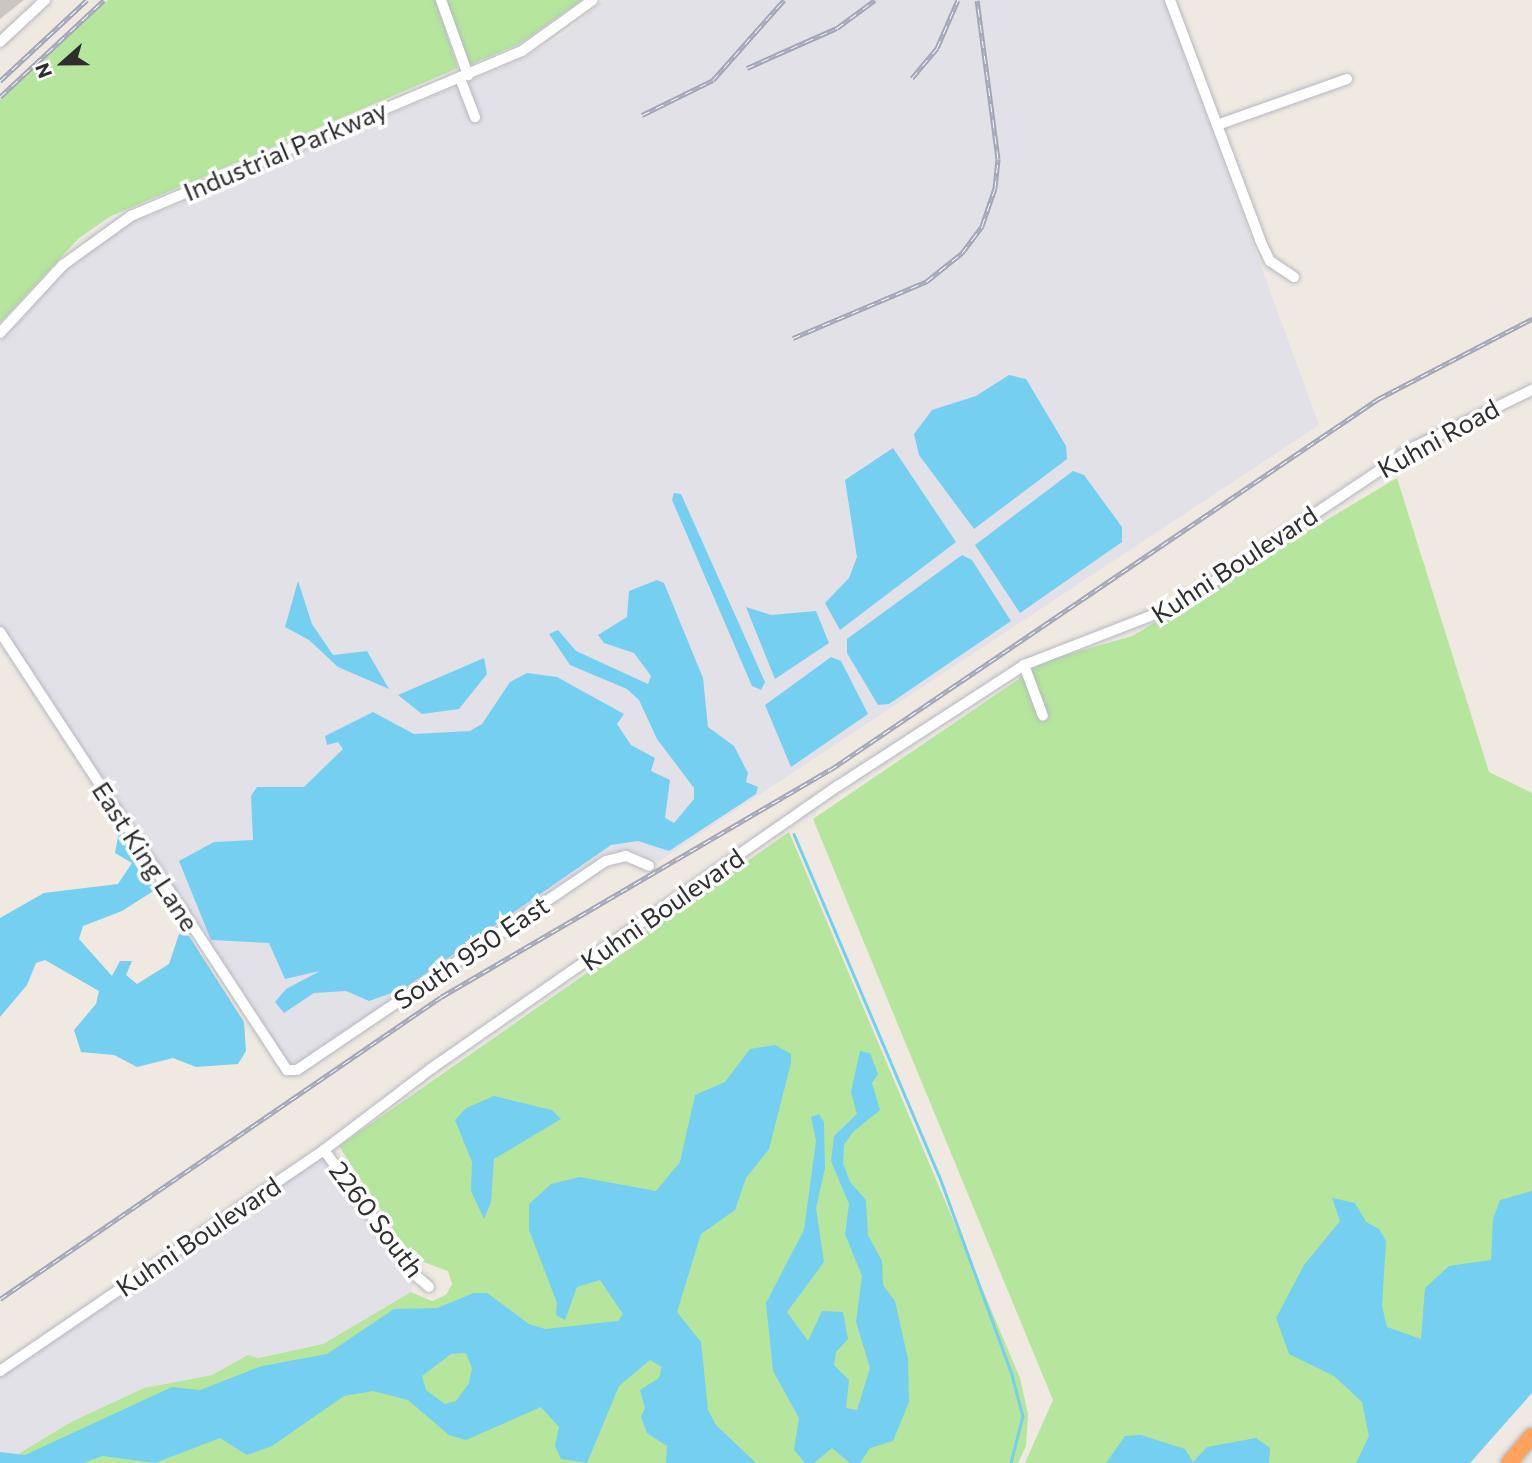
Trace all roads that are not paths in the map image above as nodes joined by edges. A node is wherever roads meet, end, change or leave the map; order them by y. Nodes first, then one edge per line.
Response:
1 (45, 0) edge
2 (440, 0) edge
3 (593, 0) edge
4 (1170, 0) edge
5 (0, 42) edge
6 (464, 76) junction
7 (1347, 79) dead end
8 (475, 117) dead end
9 (1217, 125) junction
10 (1294, 277) dead end
11 (0, 333) edge
12 (1532, 390) edge
13 (1346, 490) joint
14 (0, 632) edge
15 (1024, 665) junction
16 (1043, 716) dead end
17 (649, 866) dead end
18 (297, 1070) joint
19 (324, 1150) junction
20 (429, 1287) dead end
21 (0, 1371) edge
22 (1532, 1436) edge
23 (1509, 1463) edge

1 - 5 street
2 - 6 street
3 - 6 street, Industrial Parkway
4 - 9 street
6 - 8 street
6 - 11 street, Industrial Parkway
7 - 9 street
9 - 10 street
12 - 13 street, Kuhni Road
13 - 15 street, Kuhni Boulevard
14 - 18 street, East King Lane
15 - 16 street
15 - 19 street, Kuhni Boulevard
17 - 18 street, South 950 East
19 - 20 street, 2260 South
19 - 21 street, Kuhni Boulevard
22 - 23 highway

